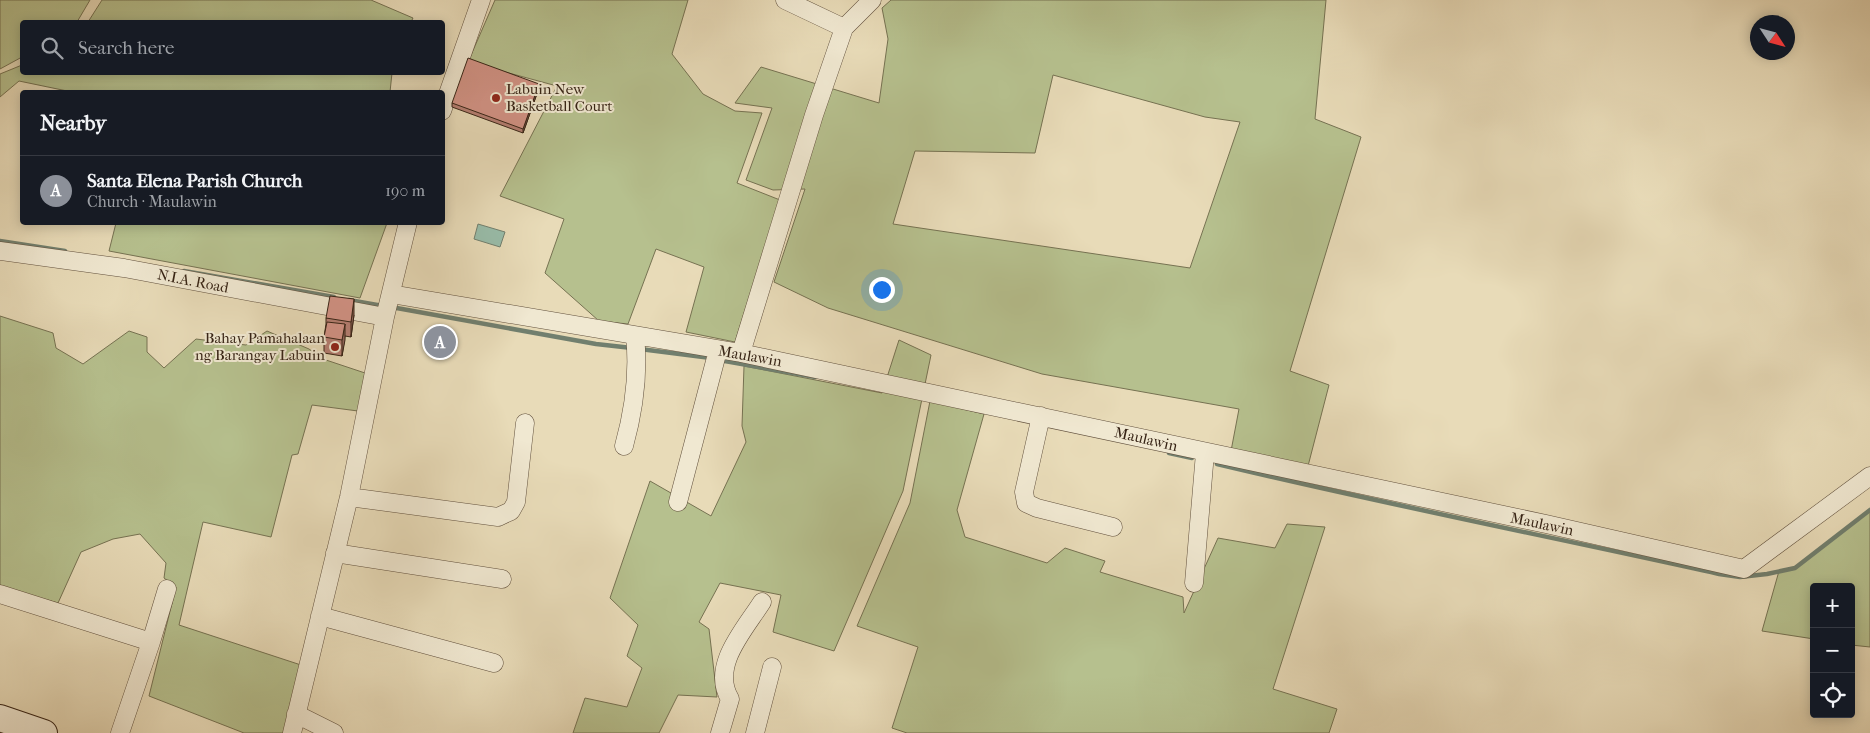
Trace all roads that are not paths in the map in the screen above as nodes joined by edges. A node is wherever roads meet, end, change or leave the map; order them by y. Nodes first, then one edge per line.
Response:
1 (481, 0) edge
2 (785, 0) edge
3 (872, 0) edge
4 (844, 28) junction
5 (445, 102) edge
6 (407, 225) edge
7 (0, 251) edge
8 (391, 294) junction
9 (385, 317) junction
10 (636, 336) junction
11 (718, 350) junction
12 (741, 353) junction
13 (1041, 416) junction
14 (526, 423) dead end
15 (624, 446) dead end
16 (1205, 452) junction
17 (1870, 476) edge
18 (349, 497) junction
19 (678, 502) dead end
20 (1113, 526) dead end
21 (335, 553) junction
22 (502, 579) dead end
23 (1194, 583) dead end
24 (168, 589) dead end
25 (0, 594) edge
26 (762, 602) dead end
27 (320, 616) junction
28 (150, 642) junction
29 (494, 663) dead end
30 (772, 667) dead end
31 (296, 714) junction
32 (0, 718) edge
33 (44, 733) edge
34 (120, 733) edge
35 (292, 733) edge
36 (334, 733) edge
37 (720, 733) edge
38 (755, 733) edge

1 - 5 street
2 - 4 street
3 - 4 street
4 - 12 street
6 - 8 street
7 - 9 street, N.I.A. Road
8 - 9 street
8 - 10 street, Maulawin
9 - 18 street
10 - 11 street, Maulawin
10 - 15 street
11 - 12 street, Maulawin
11 - 19 street
12 - 13 street, Maulawin
13 - 16 street, Maulawin
13 - 20 street
14 - 18 street
16 - 17 street, Maulawin
16 - 23 street
18 - 21 street
21 - 22 street
21 - 27 street
24 - 28 street
25 - 28 street
26 - 37 street
27 - 29 street
27 - 31 street
28 - 34 street
30 - 38 street
31 - 35 street
31 - 36 street
32 - 33 main road

